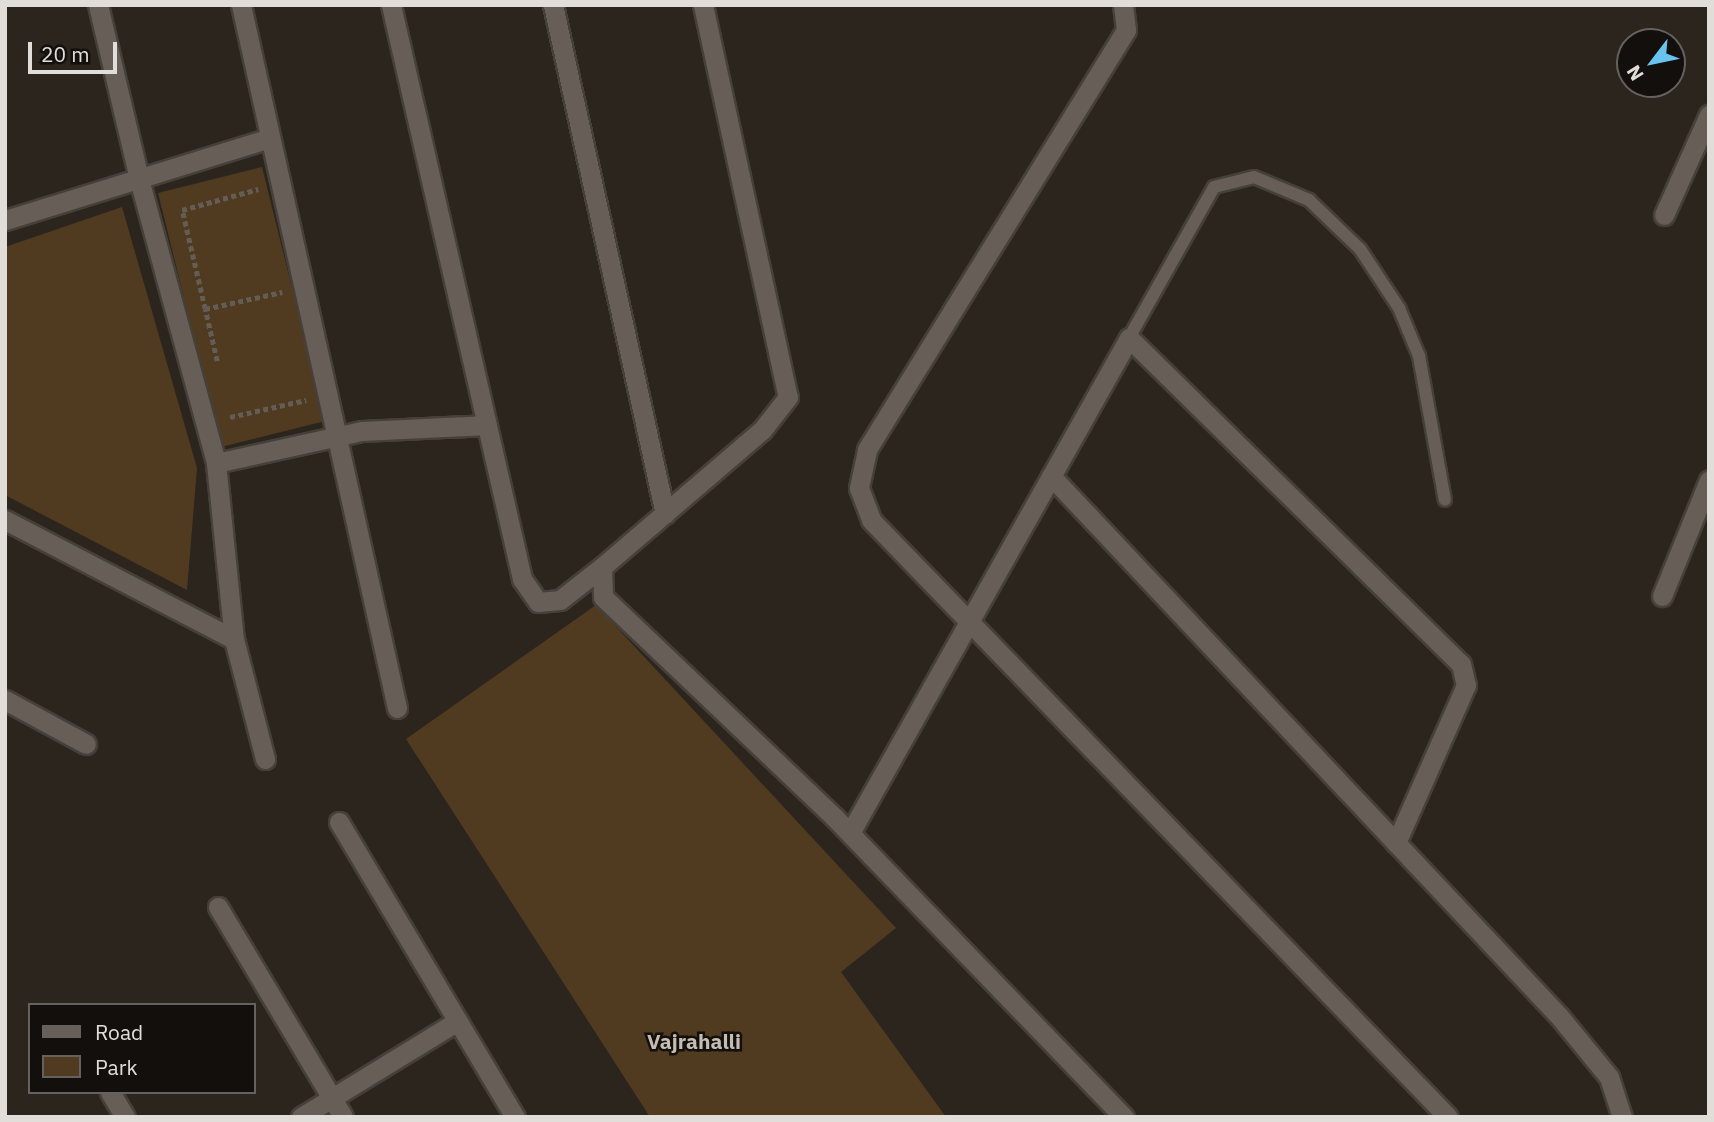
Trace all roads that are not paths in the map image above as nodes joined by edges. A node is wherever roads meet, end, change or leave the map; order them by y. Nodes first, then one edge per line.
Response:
1 (98, 5) edge
2 (240, 5) edge
3 (391, 5) edge
4 (553, 5) edge
5 (703, 5) edge
6 (1123, 5) edge
7 (1709, 115) edge
8 (270, 138) junction
9 (139, 179) junction
10 (1664, 215) dead end
11 (5, 220) edge
12 (1129, 338) junction
13 (487, 425) junction
14 (335, 436) junction
15 (216, 463) junction
16 (1051, 475) junction
17 (1709, 480) edge
18 (1445, 500) dead end
19 (665, 513) junction
20 (5, 520) edge
21 (602, 567) junction
22 (1662, 596) dead end
23 (969, 622) junction
24 (234, 639) junction
25 (5, 700) edge
26 (397, 708) dead end
27 (86, 744) dead end
28 (265, 759) dead end
29 (339, 822) dead end
30 (850, 832) junction
31 (1396, 843) junction
32 (218, 907) dead end
33 (456, 1022) junction
34 (111, 1094) edge
35 (332, 1098) junction
36 (125, 1117) edge
37 (301, 1117) edge
38 (343, 1117) edge
39 (514, 1117) edge
40 (1124, 1117) edge
41 (1448, 1117) edge
42 (1622, 1117) edge

1 - 9 street
2 - 8 street
3 - 13 street
4 - 19 street
5 - 19 street
6 - 23 street
7 - 10 street
8 - 9 street
8 - 14 street
9 - 11 street
9 - 15 street
12 - 16 street
12 - 18 lane
12 - 31 street
13 - 14 street
13 - 21 street
14 - 15 street
14 - 26 street
15 - 24 street
16 - 23 street
16 - 31 street
17 - 22 street
19 - 21 street
20 - 24 street
21 - 30 street
23 - 30 street
23 - 41 street
24 - 28 street
25 - 27 street
29 - 33 street
30 - 40 street
31 - 42 street
32 - 35 street
33 - 35 street
33 - 39 street
34 - 36 street
35 - 37 street
35 - 38 street

